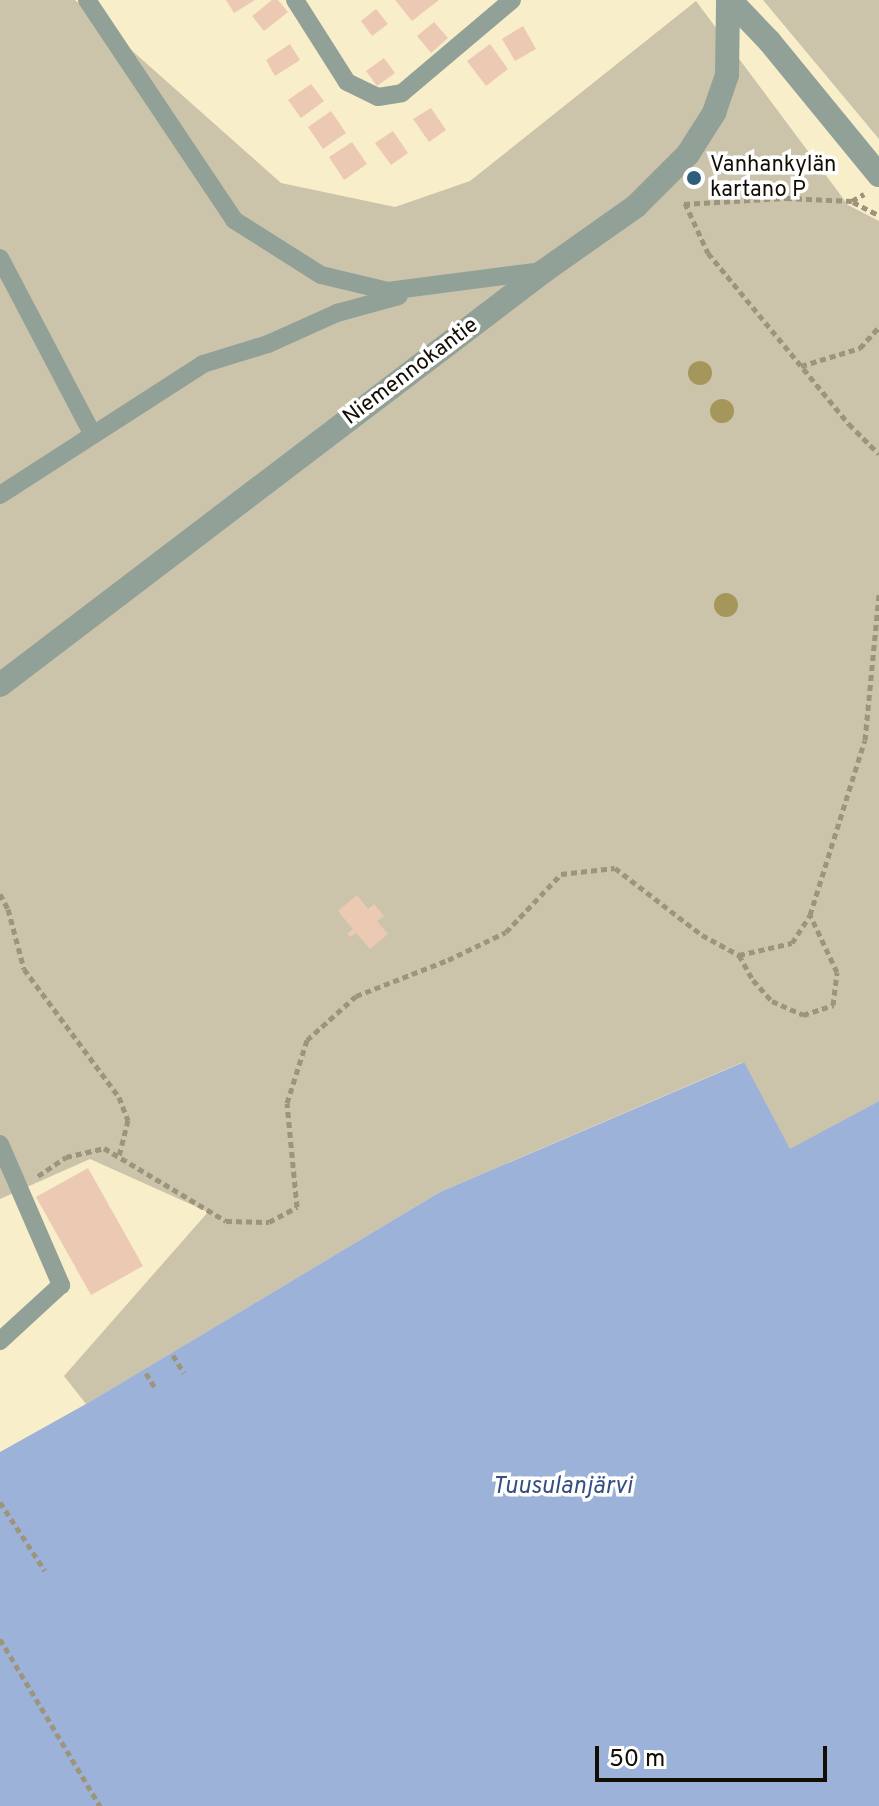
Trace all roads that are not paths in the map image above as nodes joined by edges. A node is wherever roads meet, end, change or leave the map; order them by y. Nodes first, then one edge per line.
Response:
1 (87, 0) edge
2 (295, 0) edge
3 (512, 0) edge
4 (729, 0) edge
5 (872, 184) edge
6 (0, 258) edge
7 (544, 271) junction
8 (420, 290) junction
9 (92, 433) junction
10 (0, 495) edge
11 (0, 685) edge
12 (0, 1144) edge
13 (0, 1341) edge

1 - 8 lane
2 - 3 lane
4 - 5 street
4 - 7 street, Niemennokantie
6 - 9 lane
7 - 8 lane
7 - 11 street, Niemennokantie
8 - 9 lane
9 - 10 lane
12 - 13 lane

